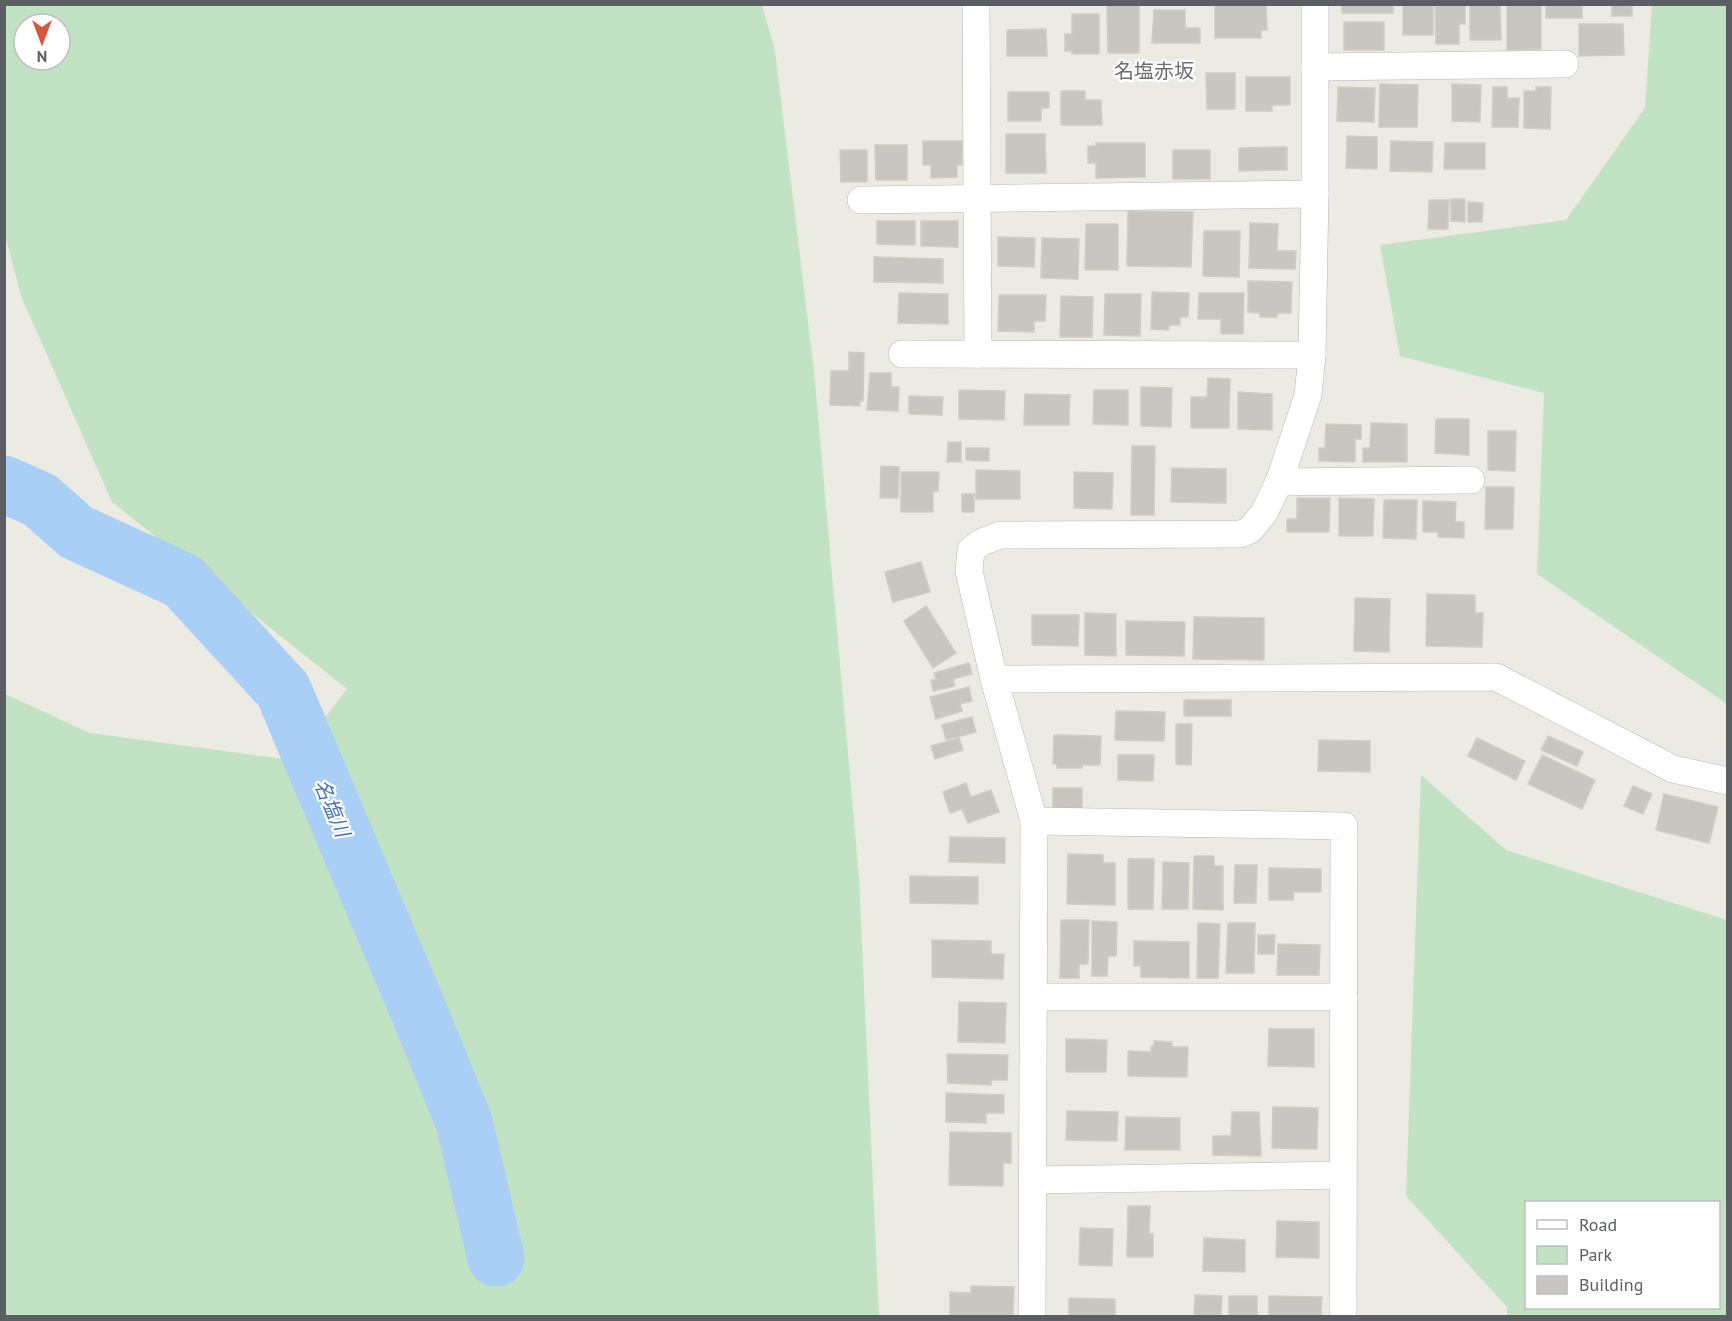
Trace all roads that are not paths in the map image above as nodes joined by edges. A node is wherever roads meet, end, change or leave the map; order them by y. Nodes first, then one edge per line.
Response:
1 (976, 4) edge
2 (1315, 4) edge
3 (1565, 64) dead end
4 (1315, 67) junction
5 (1315, 194) junction
6 (977, 198) junction
7 (861, 200) dead end
8 (902, 354) dead end
9 (978, 354) junction
10 (1312, 355) junction
11 (1471, 480) dead end
12 (1279, 482) junction
13 (994, 679) junction
14 (1728, 781) edge
15 (1034, 821) junction
16 (1034, 997) junction
17 (1344, 997) junction
18 (1343, 1175) junction
19 (1033, 1180) junction
20 (1032, 1317) edge
21 (1343, 1317) edge

1 - 6 street
2 - 4 street
3 - 4 street
4 - 5 street
5 - 6 street
5 - 10 street
6 - 7 street
6 - 9 street
8 - 9 street
9 - 10 street
10 - 12 street
11 - 12 street
12 - 13 street
13 - 14 street
13 - 15 street
15 - 16 street
15 - 17 street
16 - 17 street
16 - 19 street
17 - 18 street
18 - 19 street
18 - 21 street
19 - 20 street

